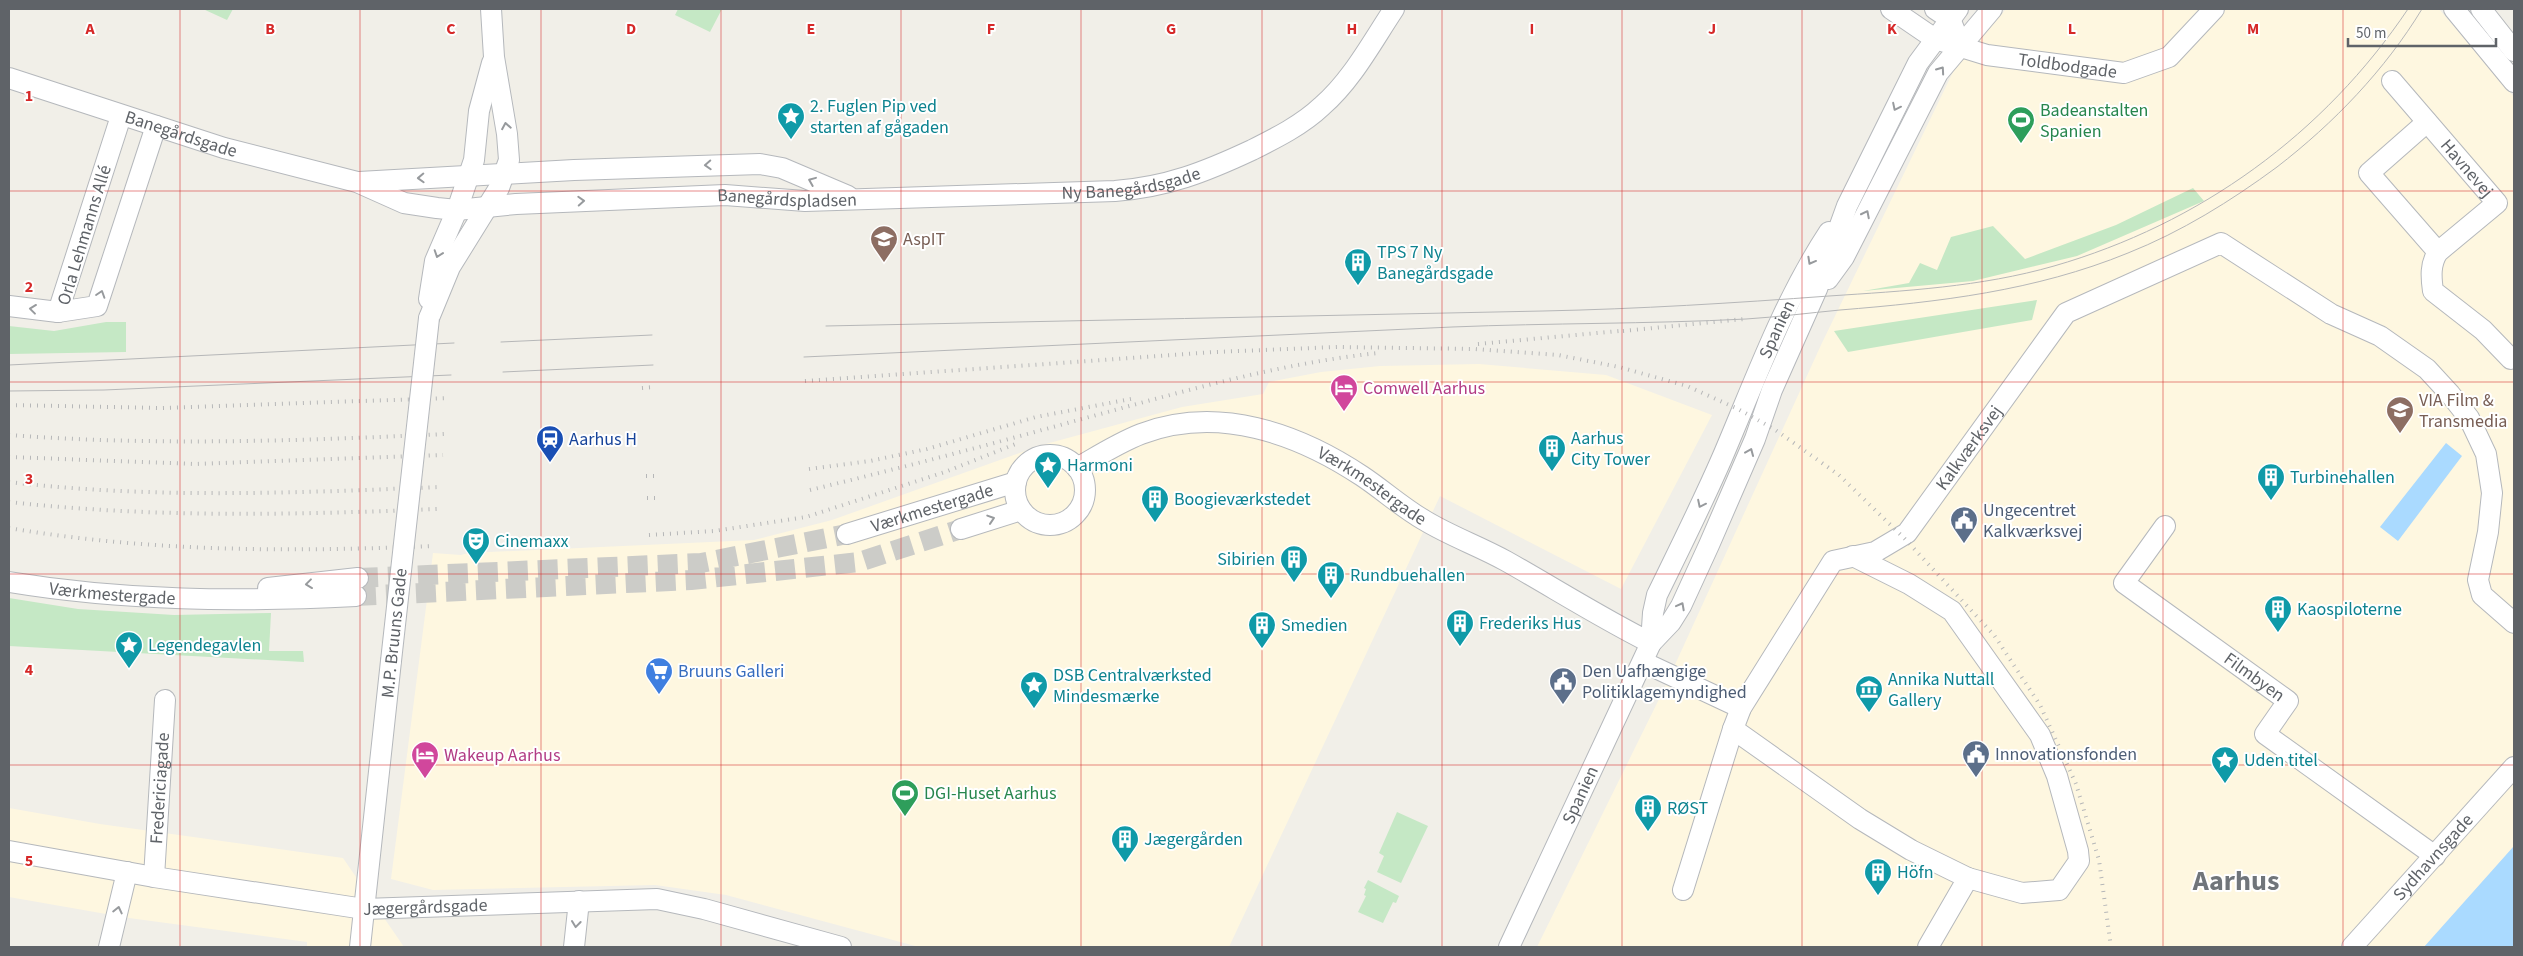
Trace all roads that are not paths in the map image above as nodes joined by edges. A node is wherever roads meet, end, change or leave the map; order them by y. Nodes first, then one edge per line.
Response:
1 (491, 9) edge
2 (1394, 9) edge
3 (1890, 9) edge
4 (1992, 9) edge
5 (2214, 9) edge
6 (2454, 9) edge
7 (2483, 11) edge
8 (1948, 12) edge
9 (1935, 39) junction
10 (1960, 45) junction
11 (2514, 51) edge
12 (494, 57) junction
13 (9, 78) edge
14 (2392, 81) dead end
15 (2514, 82) edge
16 (121, 116) junction
17 (2427, 122) junction
18 (156, 126) junction
19 (505, 174) junction
20 (469, 176) junction
21 (357, 182) junction
22 (852, 198) junction
23 (1848, 206) junction
24 (487, 207) junction
25 (457, 210) junction
26 (2438, 252) junction
27 (1817, 289) junction
28 (9, 306) edge
29 (58, 312) junction
30 (429, 318) junction
31 (2511, 360) dead end
32 (1772, 390) junction
33 (1722, 460) junction
34 (1078, 468) junction
35 (1016, 482) junction
36 (1021, 510) junction
37 (2165, 526) dead end
38 (961, 529) tunnel mouth
39 (847, 534) tunnel mouth
40 (1853, 556) junction
41 (9, 582) edge
42 (357, 587) tunnel mouth
43 (2514, 623) edge
44 (1651, 644) junction
45 (1642, 662) junction
46 (166, 700) dead end
47 (1741, 708) junction
48 (1733, 729) junction
49 (2514, 766) edge
50 (9, 851) edge
51 (2435, 856) junction
52 (127, 872) junction
53 (154, 877) junction
54 (1968, 878) junction
55 (1683, 890) dead end
56 (579, 901) junction
57 (364, 909) junction
58 (110, 947) edge
59 (360, 947) edge
60 (574, 947) edge
61 (841, 947) edge
62 (1509, 947) edge
63 (1928, 947) edge
64 (2352, 947) edge

1 - 12 street
2 - 22 street, Ny Banegårdsgade
3 - 9 street
4 - 10 street, Spanien
5 - 10 street, Toldbodgade
6 - 15 street
7 - 11 street
8 - 9 street, Spanien
8 - 10 street
9 - 10 street, Toldbodgade
9 -> 23 street, Spanien
27 -> 10 street, Spanien
19 -> 12 street
12 - 20 street
13 - 16 street, Banegårdsgade
14 - 17 street, Havnevej
16 - 18 street, Banegårdsgade
16 - 29 street, Orla Lehmanns Allé
17 - 26 street
17 - 26 street, Havnevej
18 - 21 street, Banegårdsgade
29 -> 18 street, Orla Lehmanns Allé
19 - 20 street, Banegårdspladsen
22 -> 19 street, Banegårdspladsen
19 - 24 street
20 -> 21 street, Banegårdsgade
20 - 25 street
21 - 25 street, Banegårdsgade
24 -> 22 street, Banegårdspladsen
23 - 27 street, Spanien
23 -> 33 street, Spanien
24 - 25 street, Banegårdspladsen
24 - 30 street
25 -> 30 street
26 - 31 street
27 - 32 street, Spanien
29 -> 28 street
30 - 57 street, M.P. Bruuns Gade, bridge
32 - 33 street, Spanien
44 -> 32 street, Spanien
33 -> 44 street, Spanien
34 - 35 street
34 - 36 street
34 - 44 street, Værkmestergade
35 - 36 street
35 - 39 street, Værkmestergade
38 -> 36 street, Værkmestergade
37 - 51 street, Filmbyen
40 - 43 street, Kalkværksvej
40 - 47 street, Kalkværksvej
40 - 54 street
41 - 42 street, Værkmestergade
44 - 45 street, Spanien
45 - 47 street
45 - 62 street, Spanien
46 - 53 street, Fredericiagade
47 - 48 street, Kalkværksvej
48 - 54 street
48 - 55 street, Kalkværksvej
49 - 51 street, Sydhavnsgade
50 - 52 street, Jægergårdsgade
51 - 64 street, Sydhavnsgade
52 - 53 street, Jægergårdsgade
58 -> 52 street
53 - 57 street, Jægergårdsgade
54 - 63 street
56 - 57 street, Jægergårdsgade
56 -> 60 street
56 - 61 street, Jægergårdsgade
57 - 59 street, M.P. Bruuns Gade

